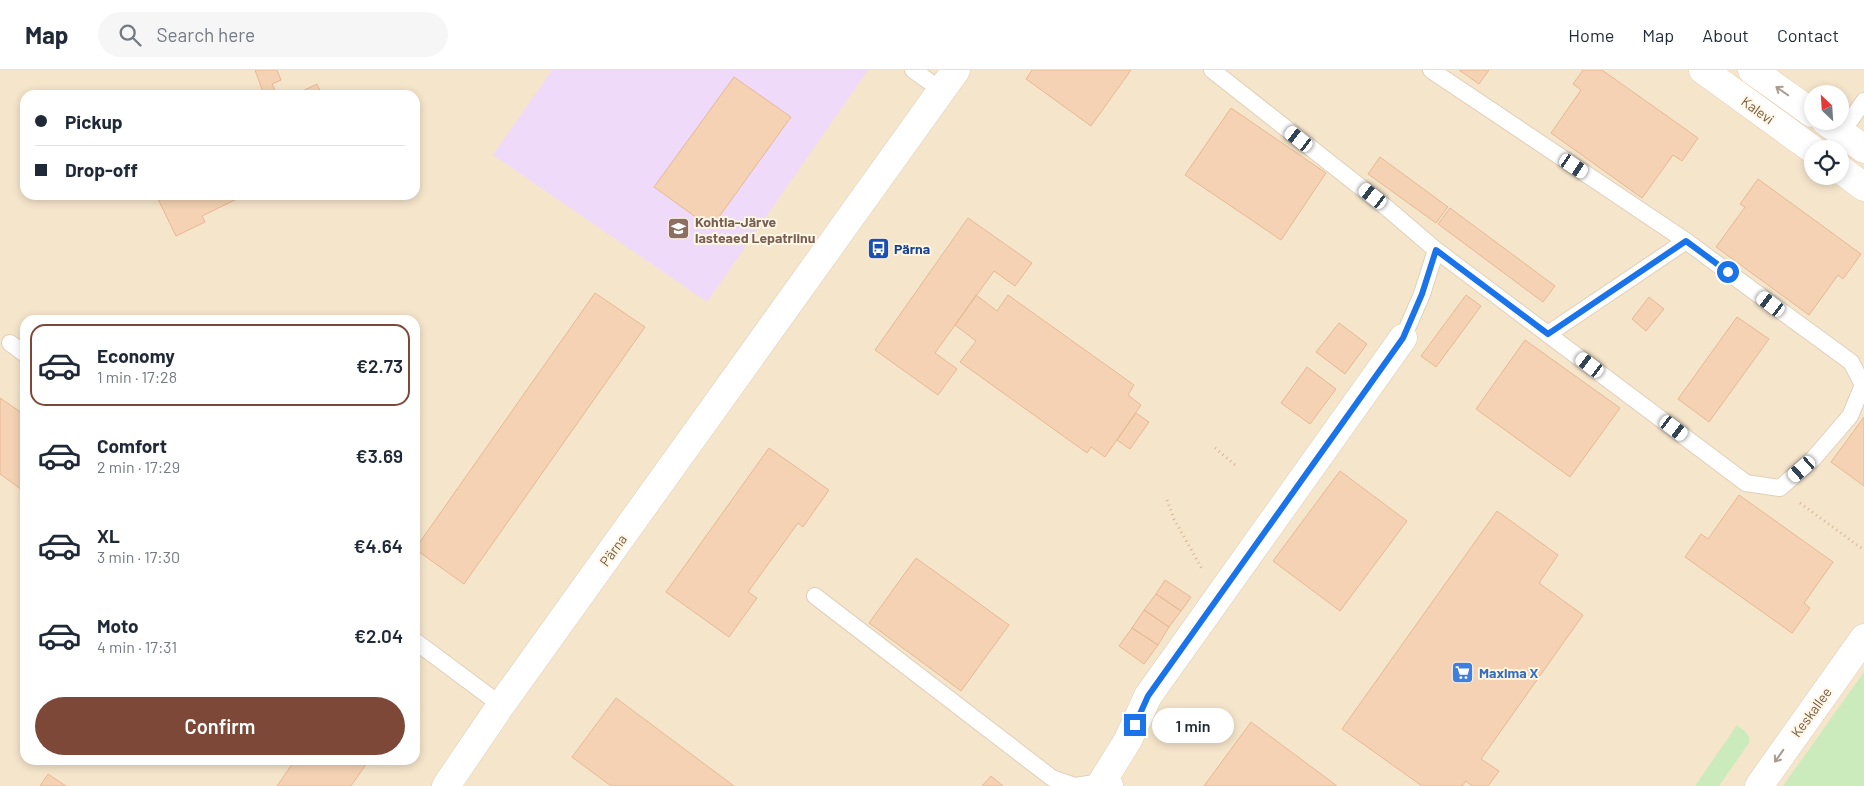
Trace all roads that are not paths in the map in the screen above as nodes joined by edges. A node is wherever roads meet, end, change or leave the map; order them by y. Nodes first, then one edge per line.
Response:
1 (913, 70) edge
2 (1212, 70) edge
3 (1432, 70) edge
4 (1702, 70) edge
5 (1752, 70) edge
6 (948, 80) edge
7 (1864, 101) edge
8 (1804, 107) edge
9 (1832, 134) edge
10 (1804, 143) edge
11 (1864, 149) edge
12 (1849, 176) edge
13 (1864, 187) edge
14 (1686, 241) junction
15 (1436, 250) junction
16 (1548, 334) junction
17 (1403, 338) joint
18 (10, 343) dead end
19 (20, 350) edge
20 (815, 596) dead end
21 (1864, 638) edge
22 (420, 645) edge
23 (501, 705) junction
24 (1105, 784) edge
25 (446, 786) edge
26 (1759, 786) edge

1 - 6 lane
2 - 15 lane
3 - 14 lane
4 - 10 street, Kalevi
8 -> 5 street
6 - 23 street, Pärna
7 - 9 lane
9 - 11 street
12 - 13 street
14 - 16 lane
14 - 16 lane
15 - 16 lane
15 - 17 lane
17 - 24 street
18 - 19 lane
20 - 24 lane
21 -> 26 street, Keskallee
22 - 23 lane
23 - 25 street, Pärna

